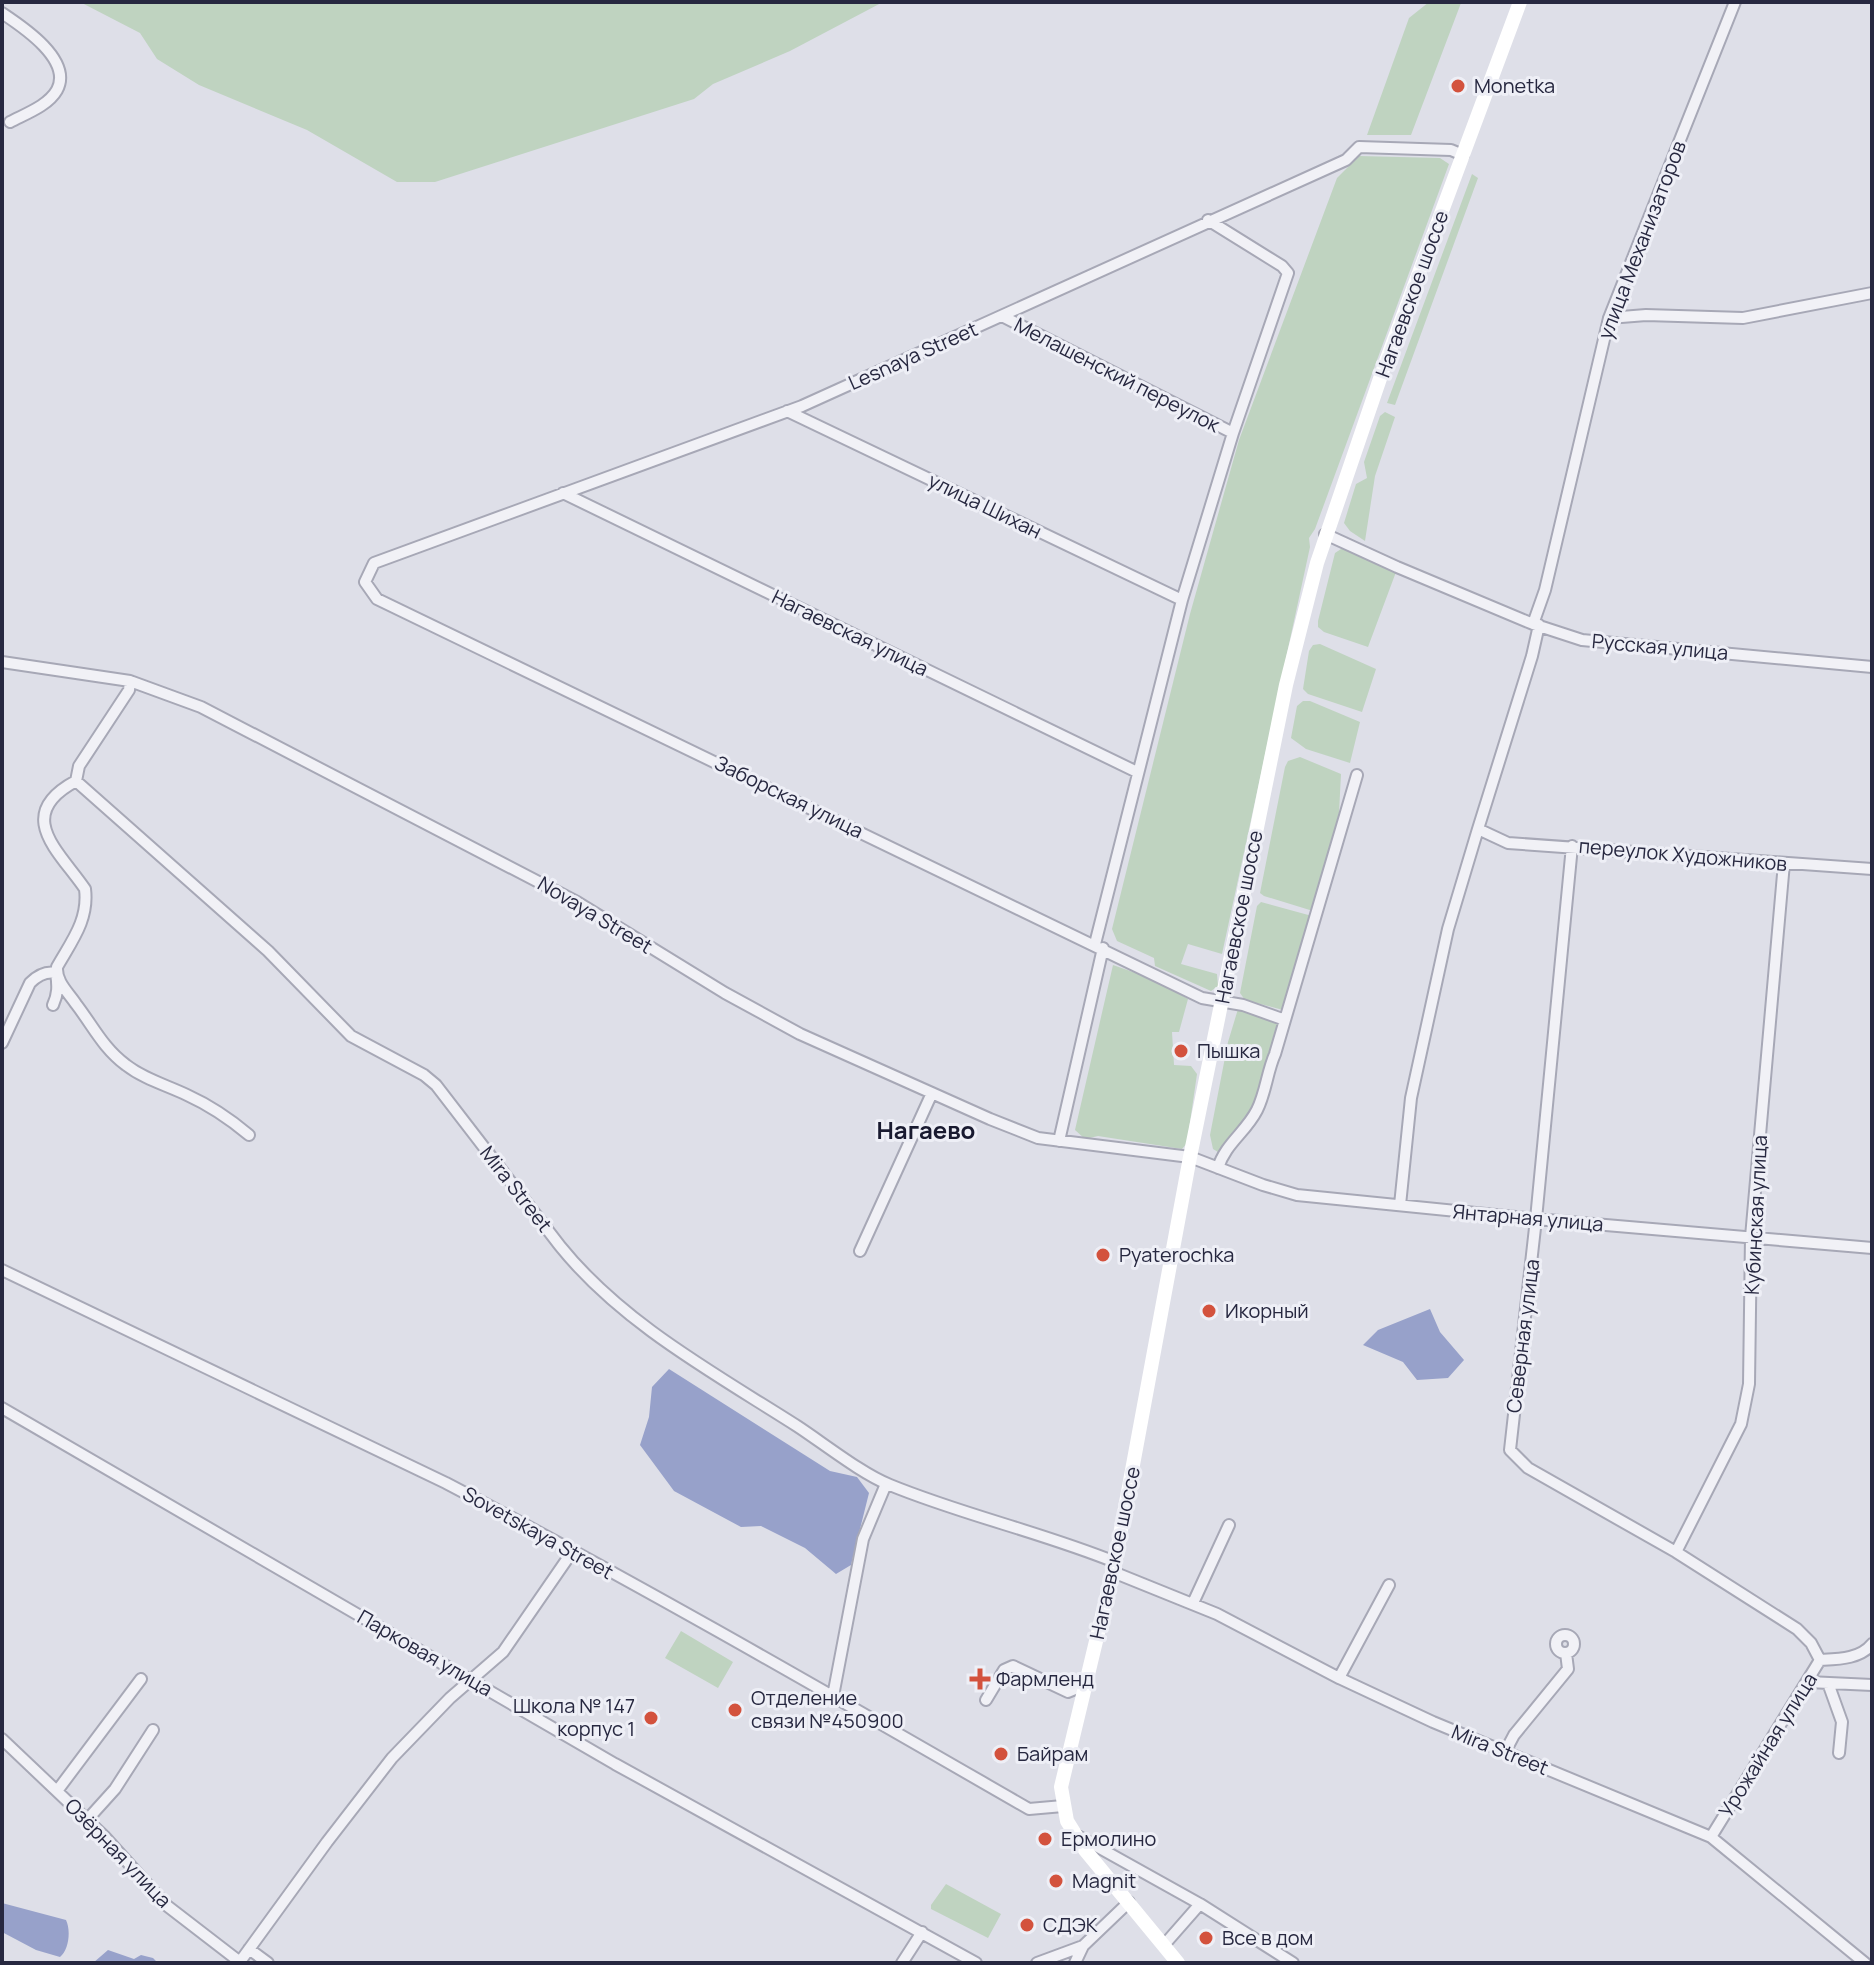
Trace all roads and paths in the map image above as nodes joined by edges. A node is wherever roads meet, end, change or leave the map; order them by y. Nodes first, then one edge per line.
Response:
1 (1520, 2) edge
2 (1735, 2) edge
3 (2, 13) edge
4 (10, 122) dead end
5 (1463, 155) junction
6 (1208, 220) junction
7 (1872, 293) edge
8 (1002, 316) junction
9 (1609, 318) junction
10 (787, 411) junction
11 (1233, 433) junction
12 (563, 493) junction
13 (1325, 534) junction
14 (365, 582) joint
15 (1182, 600) junction
16 (1536, 624) junction
17 (2, 662) edge
18 (1872, 667) edge
19 (130, 681) junction
20 (1137, 772) junction
21 (1357, 775) dead end
22 (76, 781) junction
23 (1478, 829) junction
24 (1572, 846) junction
25 (1784, 863) junction
26 (1872, 869) edge
27 (1099, 946) junction
28 (56, 973) junction
29 (1222, 1001) junction
30 (53, 1005) dead end
31 (1285, 1020) junction
32 (2, 1043) edge
33 (932, 1093) junction
34 (249, 1135) dead end
35 (1059, 1141) junction
36 (1190, 1157) junction
37 (1218, 1168) junction
38 (1400, 1205) junction
39 (1536, 1219) junction
40 (1751, 1237) junction
41 (1872, 1248) edge
42 (860, 1251) dead end
43 (2, 1270) edge
44 (2, 1408) edge
45 (886, 1484) junction
46 (1229, 1525) dead end
47 (572, 1552) junction
48 (1676, 1552) junction
49 (1114, 1567) junction
50 (1389, 1585) dead end
51 (1193, 1603) junction
52 (1872, 1644) edge
53 (1566, 1653) dead end
54 (1820, 1660) junction
55 (1339, 1678) junction
56 (141, 1679) dead end
57 (471, 1679) junction
58 (1808, 1682) junction
59 (1828, 1683) junction
60 (1085, 1685) junction
61 (1872, 1685) edge
62 (833, 1696) junction
63 (986, 1700) dead end
64 (153, 1730) dead end
65 (2, 1739) edge
66 (1505, 1752) junction
67 (1839, 1753) dead end
68 (57, 1791) junction
69 (1063, 1806) junction
70 (87, 1820) junction
71 (1075, 1835) junction
72 (1711, 1837) junction
73 (1129, 1902) junction
74 (1200, 1904) junction
75 (922, 1932) junction
76 (1164, 1945) junction
77 (1083, 1946) junction
78 (249, 1949) junction
79 (240, 1962) edge
80 (268, 1963) edge
81 (902, 1963) edge
82 (976, 1963) edge
83 (1037, 1963) edge
84 (1075, 1963) edge
85 (1178, 1963) edge
86 (1293, 1963) edge
87 (1865, 1963) edge

1 - 5 street, Нагаевское шоссе
2 - 9 street, улица Механизаторов
3 - 4 street
5 - 6 street, Lesnaya Street
5 - 13 street, Нагаевское шоссе
6 - 8 street, Lesnaya Street
6 - 11 street
7 - 9 street
8 - 10 street, Lesnaya Street
8 - 11 street, Мелашенский переулок
9 - 16 street, улица Механизаторов
10 - 12 street, Lesnaya Street
10 - 15 street, улица Шихан
11 - 15 street
12 - 14 street, Lesnaya Street
12 - 20 street, Нагаевская улица
13 - 16 street, Русская улица
13 - 29 street, Нагаевское шоссе
14 - 27 street, Заборская улица
15 - 20 street
16 - 18 street, Русская улица
16 - 23 street, улица Механизаторов
17 - 19 street, Novaya Street
19 - 22 street
19 - 33 street, Novaya Street
20 - 27 street
21 - 31 street
22 - 28 street
22 - 45 street, Mira Street
23 - 24 street, переулок Художников
23 - 38 street, улица Механизаторов
24 - 25 street, переулок Художников
24 - 39 street, Северная улица
25 - 26 street, переулок Художников
25 - 40 street, Кубинская улица
27 - 29 street, Заборская улица
27 - 35 street
28 - 30 street
28 - 32 street
28 - 34 street
29 - 31 street, Заборская улица
29 - 36 street, Нагаевское шоссе
31 - 37 street
33 - 35 street, Novaya Street
33 - 42 street
35 - 36 street, Novaya Street
36 - 37 street, Янтарная улица
36 - 49 street, Нагаевское шоссе
37 - 38 street, Янтарная улица
38 - 39 street, Янтарная улица
39 - 40 street, Янтарная улица
39 - 48 street, Северная улица
40 - 41 street, Янтарная улица
40 - 48 street, Кубинская улица
43 - 47 street, Sovetskaya Street
44 - 57 street, Парковая улица
45 - 49 street, Mira Street
45 - 62 street
46 - 51 street
47 - 57 street
47 - 62 street, Sovetskaya Street
48 - 54 street, Северная улица
49 - 51 street, Mira Street
49 - 60 street, Нагаевское шоссе
50 - 55 street
51 - 55 street, Mira Street
52 - 54 street, Урожайная улица
53 - 66 street
54 - 58 street, Урожайная улица
55 - 66 street, Mira Street
56 - 68 street
57 - 75 street, Парковая улица
57 - 78 street
58 - 59 street
58 - 72 street, Урожайная улица
59 - 61 street
59 - 67 street
60 - 63 street
60 - 69 street, Нагаевское шоссе
62 - 69 street, Sovetskaya Street
64 - 70 street
65 - 68 street, Озёрная улица
66 - 72 street, Mira Street
68 - 70 street, Озёрная улица
69 - 71 street, Нагаевское шоссе
70 - 79 street, Озёрная улица
71 - 73 street, Нагаевское шоссе
71 - 74 street
72 - 87 street, Mira Street
73 - 76 street, Нагаевское шоссе
73 - 77 street
74 - 76 street
74 - 86 street
75 - 81 street
75 - 82 street, Парковая улица
76 - 85 street, Нагаевское шоссе
77 - 83 street
77 - 84 street
78 - 79 street
78 - 80 street

